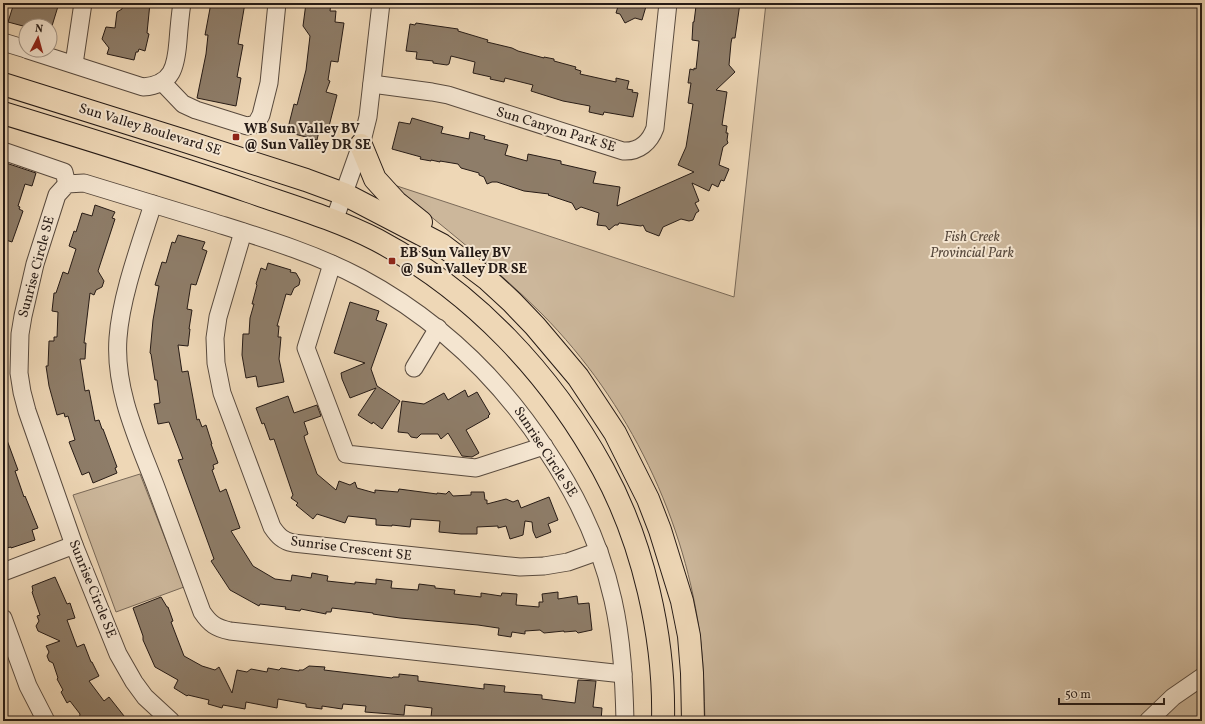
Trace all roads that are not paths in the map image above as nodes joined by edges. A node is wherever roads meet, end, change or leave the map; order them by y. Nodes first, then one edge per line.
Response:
1 (83, 3) edge
2 (182, 3) edge
3 (277, 3) edge
4 (381, 3) edge
5 (668, 3) edge
6 (3, 42) edge
7 (18, 47) edge
8 (54, 58) edge
9 (74, 64) junction
10 (162, 82) junction
11 (3, 84) edge
12 (372, 84) junction
13 (3, 113) edge
14 (361, 145) junction
15 (3, 151) edge
16 (67, 184) junction
17 (344, 194) junction
18 (153, 204) junction
19 (334, 221) junction
20 (243, 232) junction
21 (442, 245) junction
22 (332, 264) junction
23 (438, 328) junction
24 (414, 368) dead end
25 (544, 446) junction
26 (74, 545) junction
27 (599, 551) junction
28 (3, 572) edge
29 (3, 618) edge
30 (623, 674) junction
31 (1202, 677) edge
32 (46, 721) edge
33 (171, 721) edge
34 (625, 721) edge
35 (663, 721) edge
36 (693, 721) edge
37 (1148, 721) edge

1 - 9 street
2 - 10 street
3 - 10 street
4 - 12 street
5 - 12 street, Sun Canyon Park SE
6 - 7 street
8 - 9 street
9 - 10 street
11 - 17 main road, Sun Valley Boulevard SE
12 - 14 street
13 - 19 main road, Sun Valley Boulevard SE
14 - 17 street
14 - 21 main road
15 - 16 street
16 - 18 street, Sunrise Circle SE
16 - 26 street, Sunrise Circle SE
17 - 19 street
17 - 21 main road, Sun Valley Boulevard SE
18 - 20 street, Sunrise Circle SE
18 - 30 street
19 - 35 main road, Sun Valley Boulevard SE
20 - 22 street, Sunrise Circle SE
20 - 27 street, Sunrise Crescent SE
21 - 36 main road, Sun Valley Boulevard SE
22 - 23 street, Sunrise Circle SE
22 - 25 street
23 - 24 street
23 - 25 street, Sunrise Circle SE
25 - 27 street, Sunrise Circle SE
26 - 28 street
26 - 33 street, Sunrise Circle SE
27 - 30 street, Sunrise Circle SE
29 - 32 street
30 - 34 street, Sunrise Circle SE
31 - 37 street

